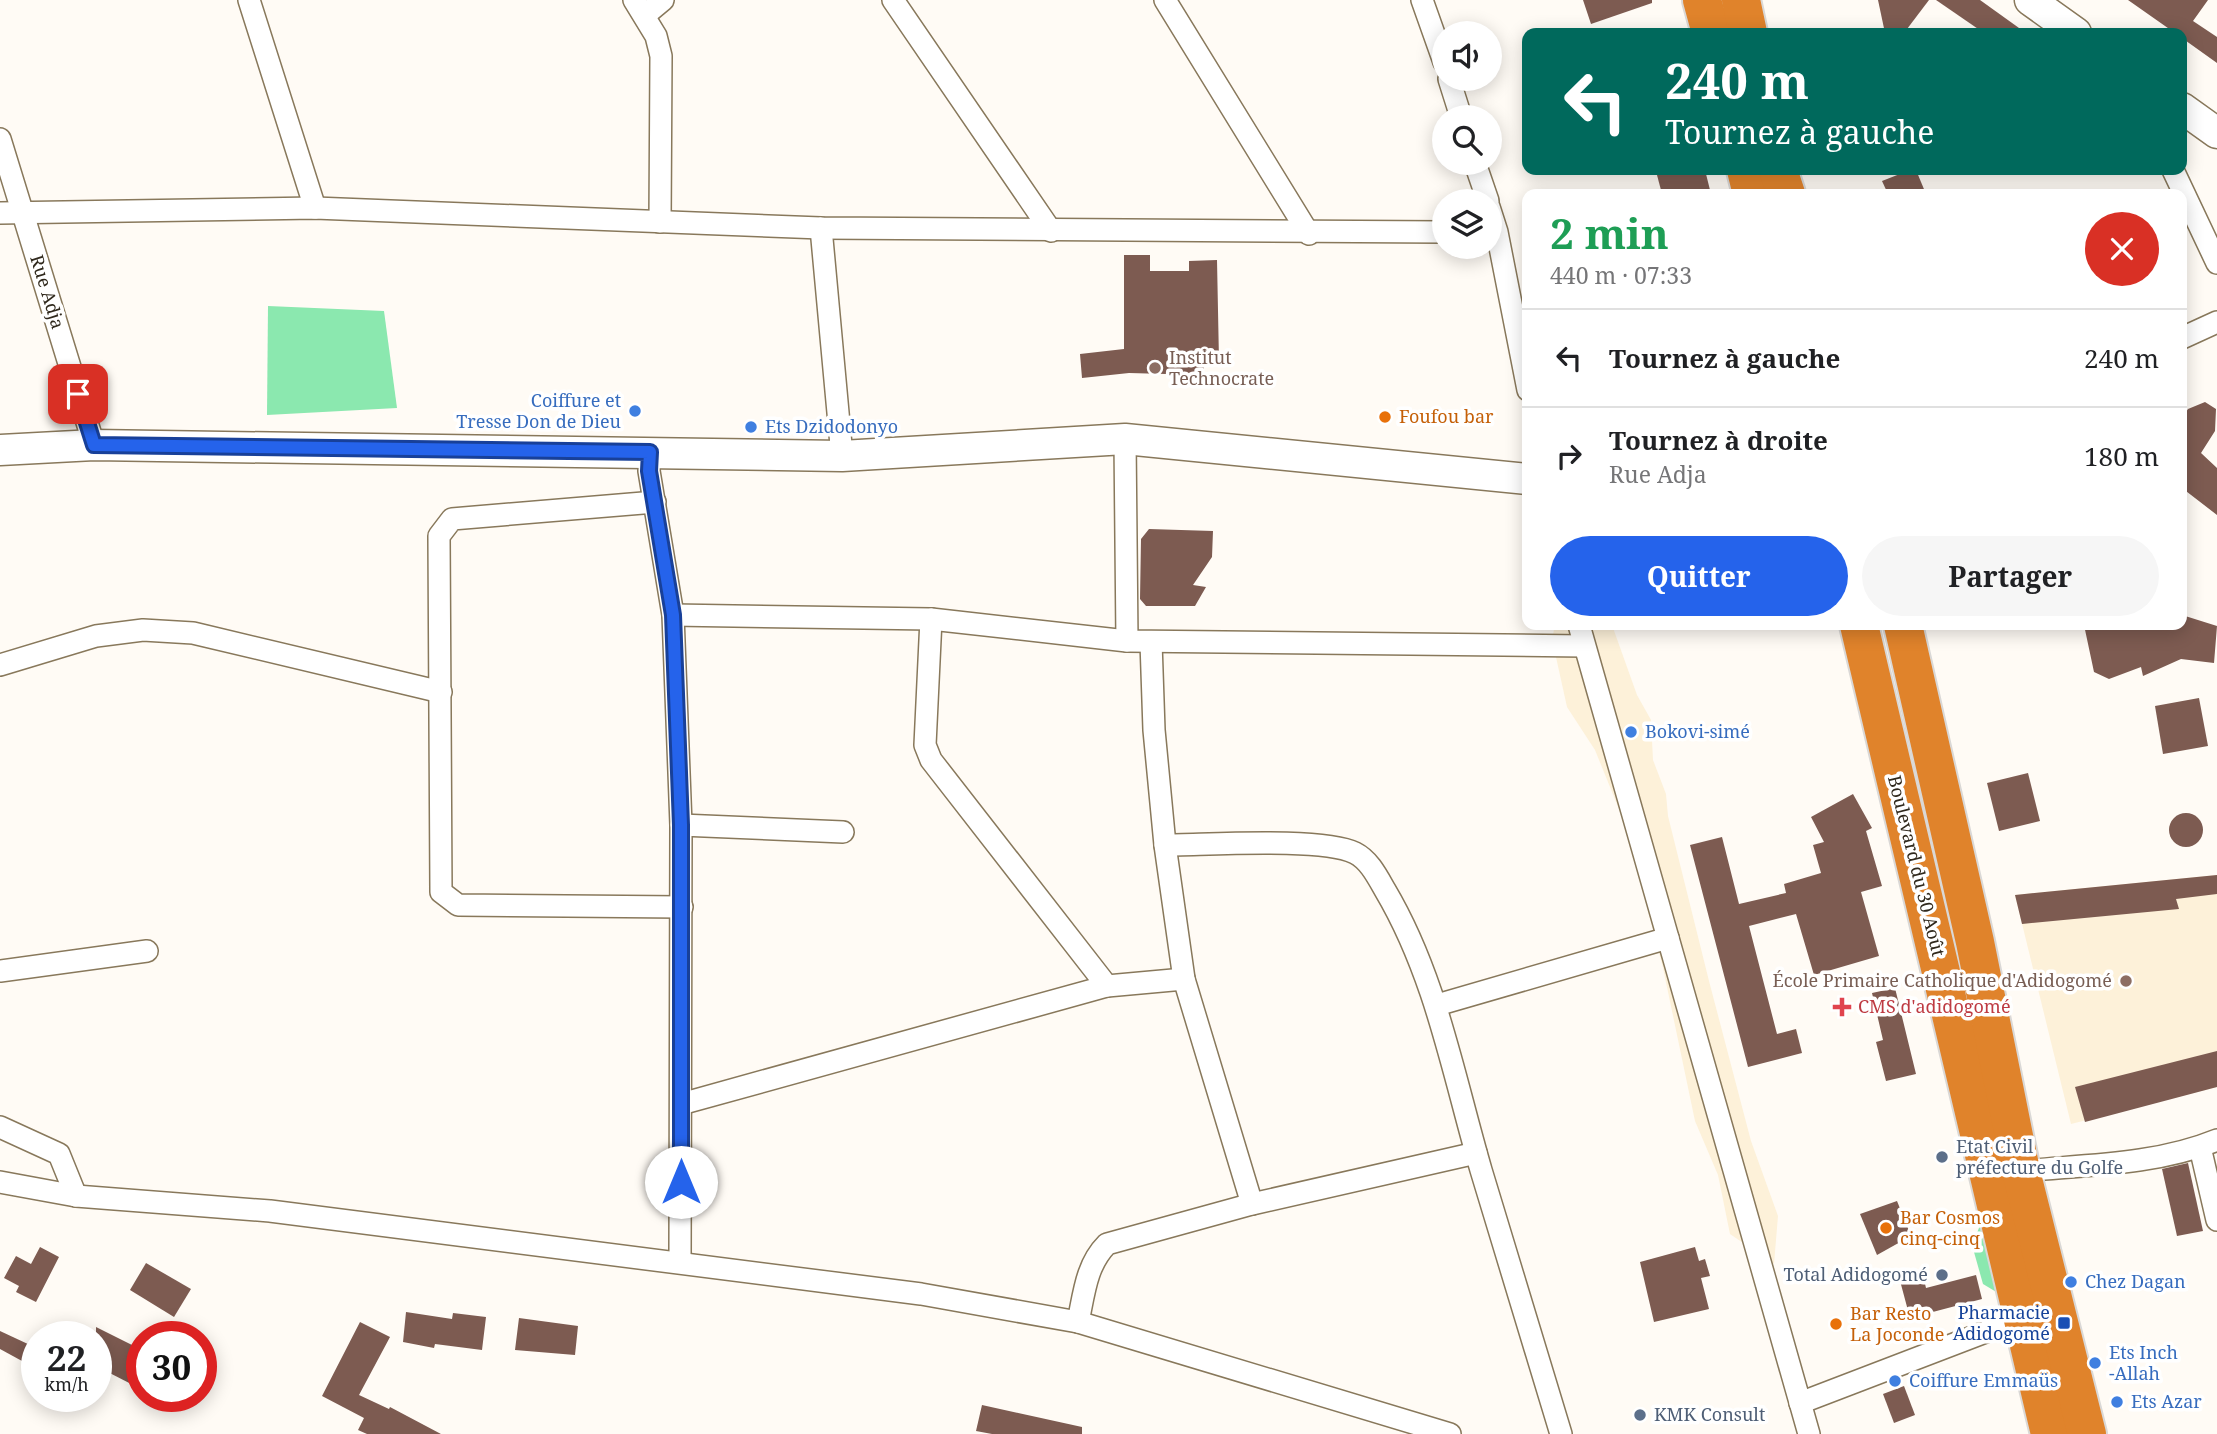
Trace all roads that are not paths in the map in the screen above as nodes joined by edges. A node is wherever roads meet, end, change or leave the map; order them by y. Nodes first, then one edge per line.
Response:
1 (663, 0) edge
2 (892, 0) edge
3 (1165, 0) edge
4 (1422, 0) edge
5 (1703, 0) edge
6 (1741, 0) edge
7 (2030, 0) edge
8 (256, 2) edge
9 (639, 7) edge
10 (1432, 28) edge
11 (1709, 28) edge
12 (1747, 28) edge
13 (2069, 28) edge
14 (2187, 111) edge
15 (2217, 132) edge
16 (0, 139) edge
17 (2187, 194) edge
18 (315, 208) junction
19 (0, 213) edge
20 (23, 214) junction
21 (660, 222) junction
22 (821, 228) junction
23 (1051, 231) junction
24 (1432, 232) edge
25 (1309, 233) junction
26 (2212, 236) edge
27 (1499, 259) edge
28 (2217, 263) edge
29 (2217, 322) edge
30 (2187, 336) edge
31 (1522, 363) edge
32 (1125, 439) junction
33 (94, 445) junction
34 (0, 450) edge
35 (650, 452) junction
36 (842, 456) junction
37 (1522, 478) edge
38 (655, 502) junction
39 (673, 615) junction
40 (931, 619) junction
41 (1580, 630) edge
42 (1860, 630) edge
43 (1904, 630) edge
44 (1127, 641) junction
45 (1152, 642) junction
46 (1584, 646) junction
47 (0, 665) edge
48 (441, 692) junction
49 (681, 825) junction
50 (843, 832) dead end
51 (1164, 845) junction
52 (682, 906) junction
53 (1668, 938) junction
54 (147, 951) dead end
55 (0, 971) edge
56 (1184, 979) junction
57 (1107, 986) junction
58 (1437, 1005) junction
59 (681, 1104) junction
60 (0, 1127) edge
61 (2208, 1144) edge
62 (1476, 1153) junction
63 (2021, 1171) junction
64 (0, 1182) edge
65 (76, 1196) junction
66 (1252, 1204) junction
67 (2217, 1220) edge
68 (680, 1261) junction
69 (2038, 1313) junction
70 (1078, 1322) junction
71 (1801, 1404) junction
72 (1450, 1434) edge
73 (1561, 1434) edge
74 (1809, 1434) edge
75 (2049, 1434) edge
76 (2087, 1434) edge

1 - 9 street
2 - 23 street
3 - 25 street
4 - 10 street
5 - 11 highway
6 - 12 highway
7 - 13 street
8 - 18 street
9 - 21 street
14 - 15 street
16 - 20 street, Rue Adja
17 - 26 street
18 - 20 street
18 - 21 street
19 - 20 street
20 - 33 street, Rue Adja
21 - 22 street
22 - 23 street
22 - 36 street
23 - 25 street
24 - 25 street
26 - 28 street
27 - 31 street
29 - 30 street
32 - 36 street
32 - 37 street
32 - 44 street
33 - 34 street
33 - 35 street
35 - 36 street
35 - 38 street
38 - 39 street
38 - 48 street
39 - 40 street
39 - 49 street
40 - 44 street
40 - 57 street
41 - 46 street
42 - 69 highway, Boulevard du 30 Août
43 - 63 highway, Boulevard du 30 Août
44 - 45 street
45 - 46 street
45 - 51 street
46 - 53 street
47 - 48 street
48 - 52 street
49 - 50 street
49 - 52 street
51 - 56 street
51 - 58 street
52 - 59 street
53 - 58 street
53 - 71 street
54 - 55 street
56 - 57 street
56 - 66 street
57 - 59 street
58 - 62 street
59 - 68 street
60 - 65 street
61 - 63 street
61 - 67 street
62 - 66 street
62 - 73 street
63 - 69 highway, Boulevard du 30 Août
64 - 65 street
65 - 68 street
66 - 70 street
68 - 70 street
69 - 71 street
69 - 75 highway, Boulevard du 30 Août
69 - 76 highway, Boulevard du 30 Août
70 - 72 street
71 - 74 street

